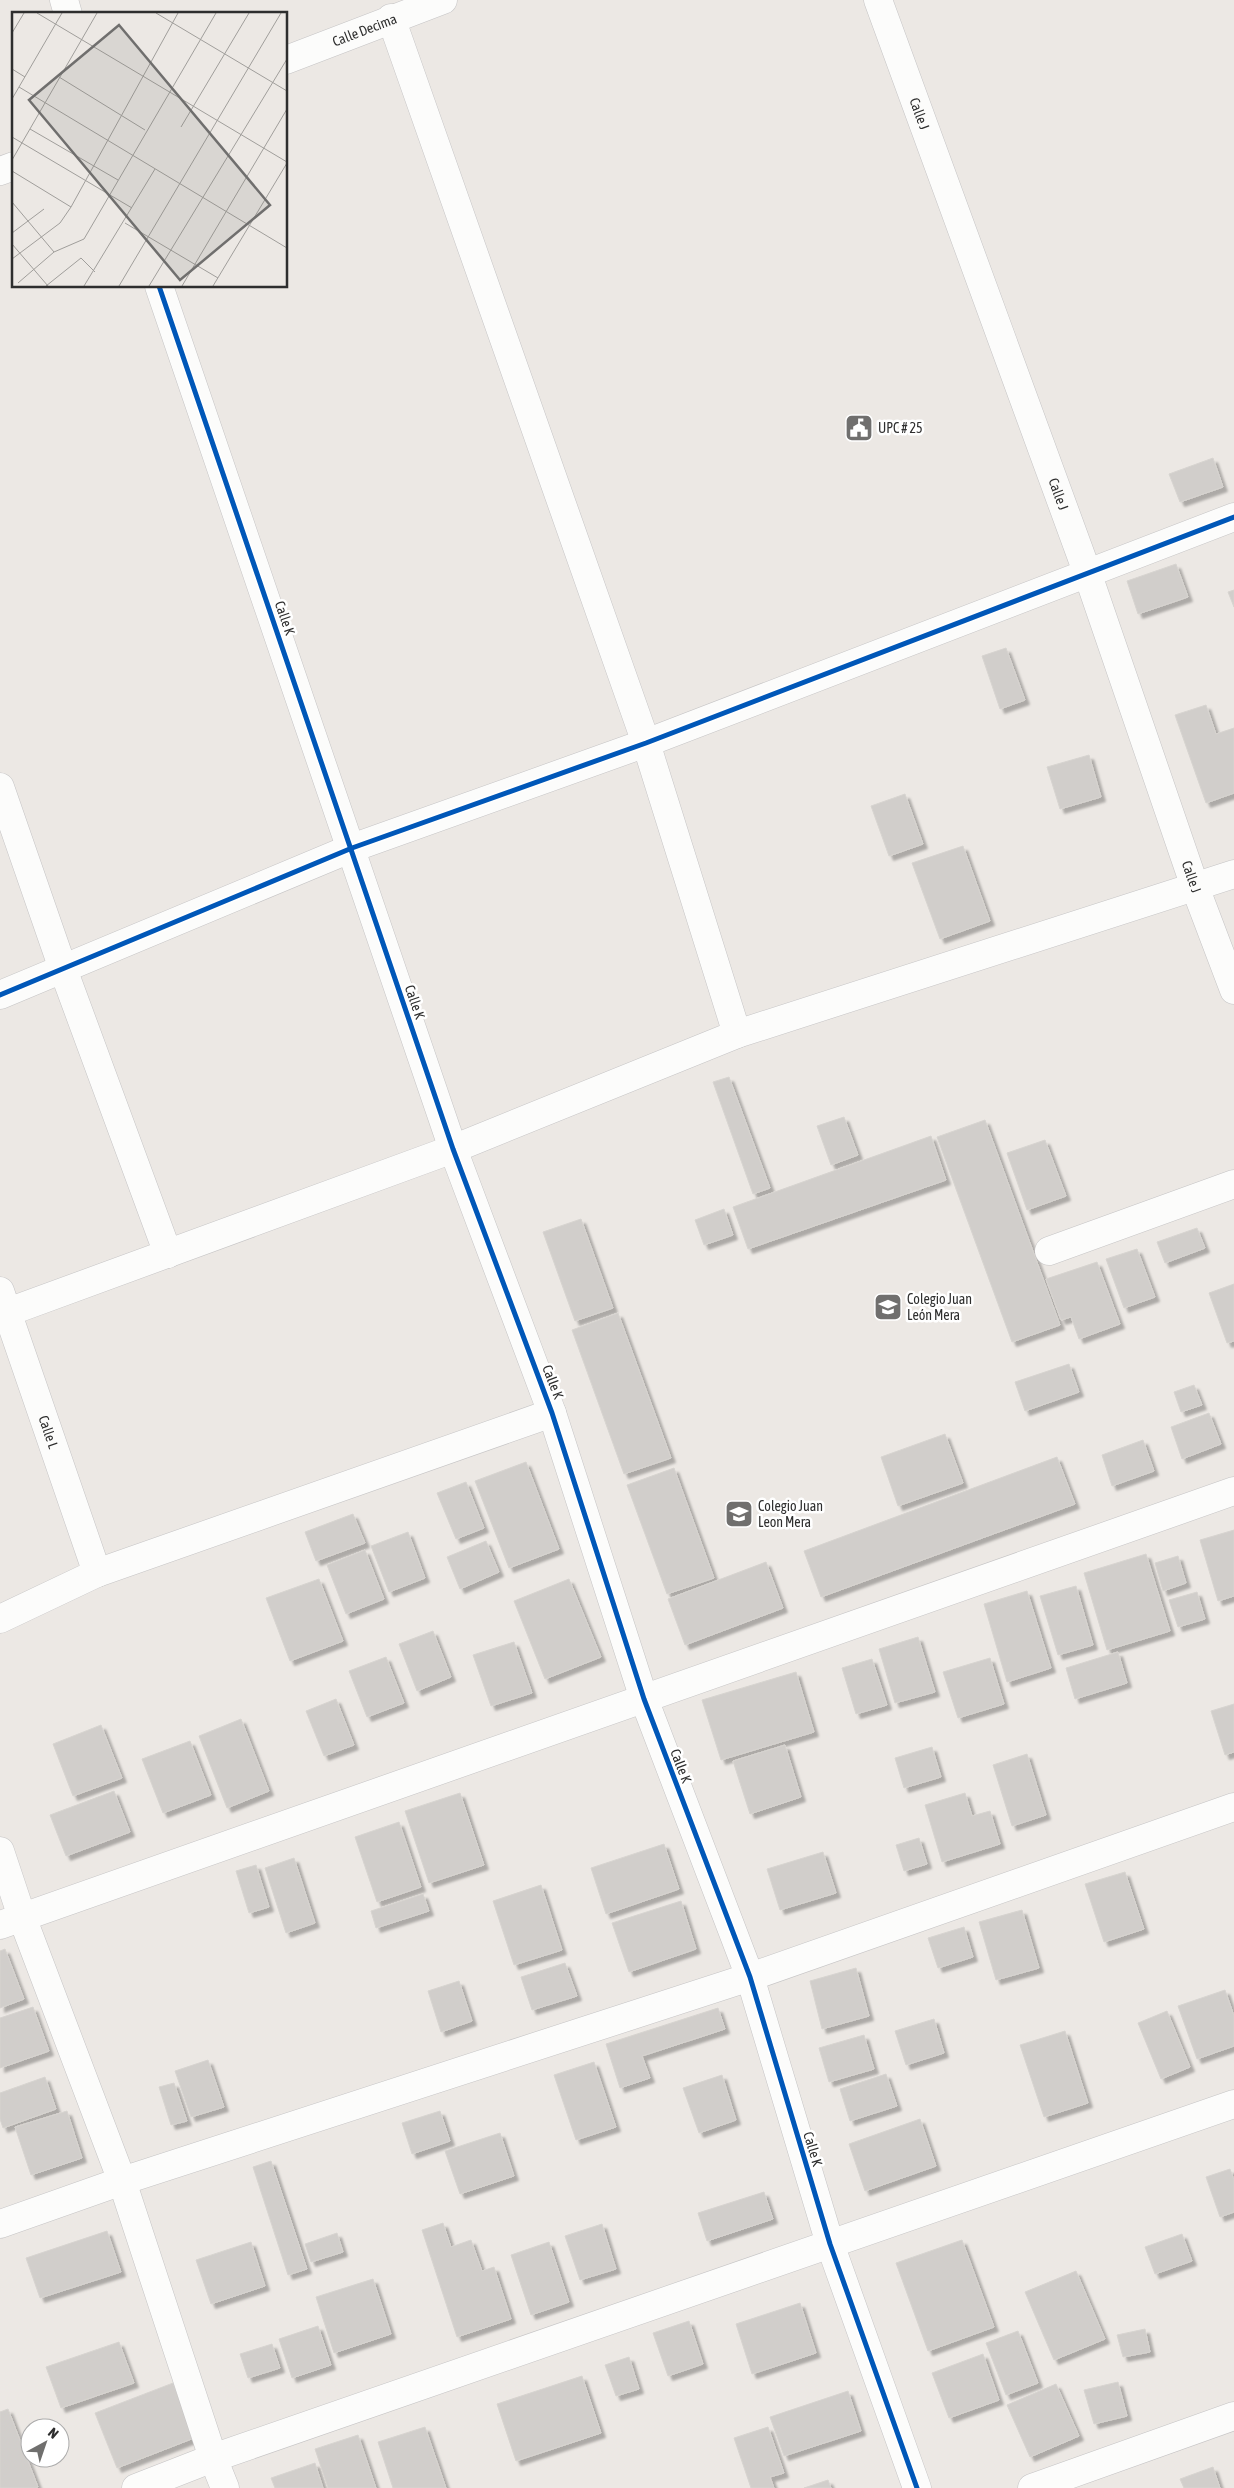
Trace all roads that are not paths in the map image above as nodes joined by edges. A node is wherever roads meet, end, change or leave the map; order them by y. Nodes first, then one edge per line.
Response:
1 (442, 0) edge
2 (878, 0) edge
3 (392, 18) junction
4 (288, 59) edge
5 (12, 167) edge
6 (0, 171) edge
7 (160, 288) edge
8 (1234, 517) edge
9 (1087, 572) junction
10 (646, 743) junction
11 (0, 787) edge
12 (352, 848) junction
13 (1234, 874) edge
14 (1195, 887) junction
15 (63, 969) junction
16 (1234, 990) edge
17 (0, 995) edge
18 (737, 1034) junction
19 (453, 1149) junction
20 (1234, 1184) edge
21 (1049, 1252) dead end
22 (168, 1254) junction
23 (3, 1306) edge
24 (552, 1413) junction
25 (1234, 1491) edge
26 (97, 1573) junction
27 (0, 1619) edge
28 (644, 1699) junction
29 (1234, 1806) edge
30 (0, 1851) edge
31 (11, 1921) edge
32 (750, 1977) junction
33 (1234, 2104) edge
34 (122, 2181) junction
35 (0, 2224) edge
36 (830, 2244) junction
37 (1234, 2416) edge
38 (213, 2458) junction
39 (136, 2488) edge
40 (225, 2488) edge
41 (918, 2488) edge
42 (1032, 2488) edge

1 - 3 street, Calle Decima
2 - 9 street, Calle J
3 - 4 street, Calle Decima
3 - 10 street
5 - 6 street
7 - 12 street, Calle K
8 - 9 street
9 - 10 street
9 - 14 street, Calle J
10 - 12 street
10 - 18 street
11 - 15 street
12 - 15 street
12 - 19 street, Calle K
13 - 14 street
14 - 16 street, Calle J
14 - 18 street
15 - 17 street
15 - 22 street
18 - 19 street
19 - 22 street
19 - 24 street, Calle K
20 - 21 street
22 - 23 street
23 - 26 street, Calle L
24 - 26 street
24 - 28 street, Calle K
25 - 28 street
26 - 27 street
28 - 31 street
28 - 32 street, Calle K
29 - 32 street
30 - 31 street
31 - 34 street
32 - 34 street
32 - 36 street, Calle K
33 - 36 street
34 - 35 street
34 - 38 street
36 - 38 street
36 - 41 street, Calle K
37 - 42 street
38 - 39 street
38 - 40 street

